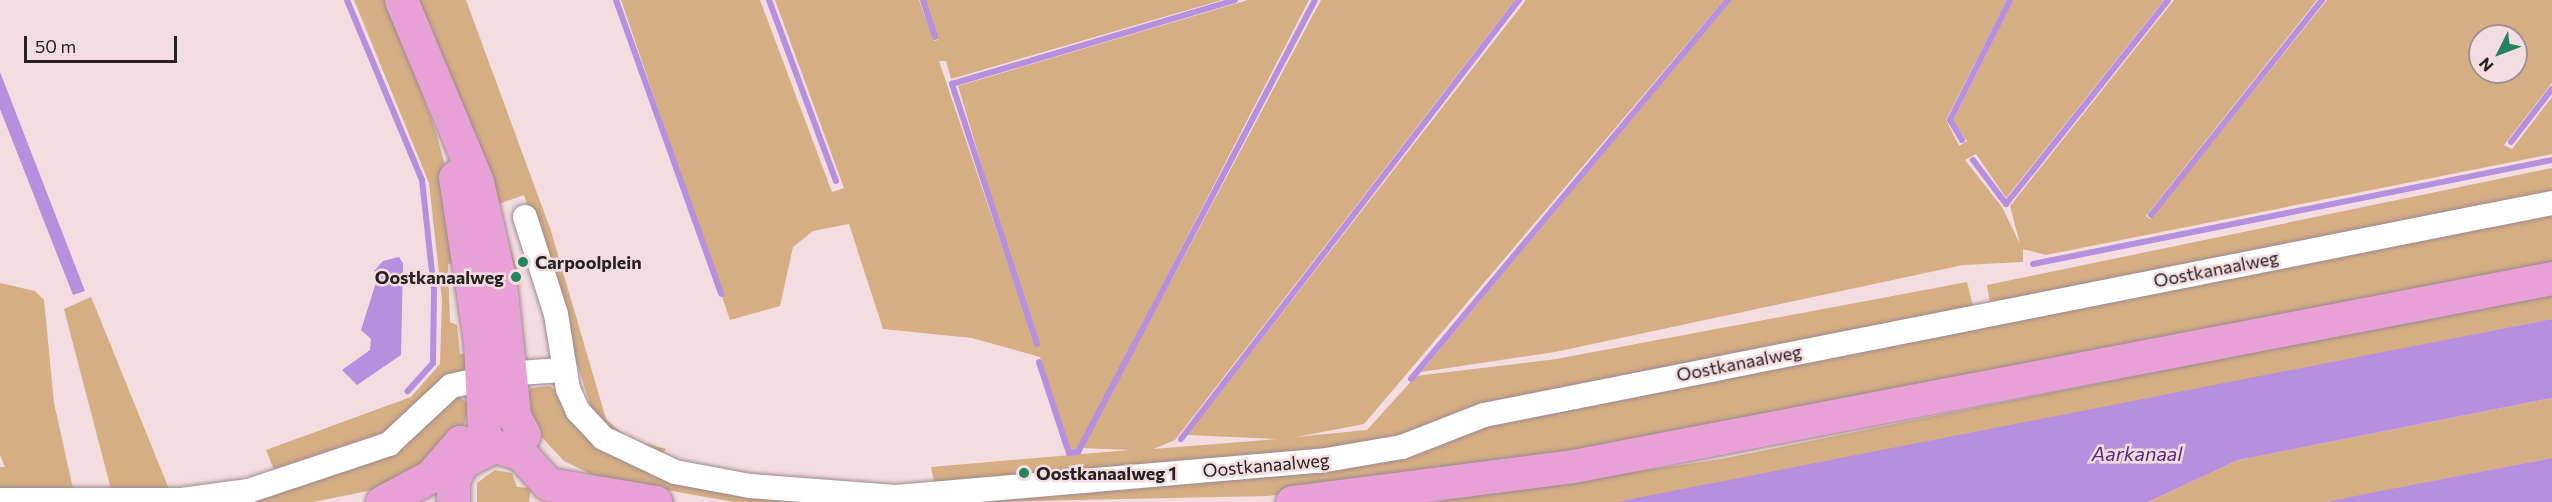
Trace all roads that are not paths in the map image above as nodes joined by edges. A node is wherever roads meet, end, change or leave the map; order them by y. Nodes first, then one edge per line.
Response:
1 (402, 0) edge
2 (441, 102) junction
3 (2552, 203) edge
4 (525, 217) dead end
5 (2552, 278) edge
6 (562, 370) junction
7 (512, 373) junction
8 (481, 381) junction
9 (524, 435) junction
10 (480, 440) junction
11 (451, 479) edge
12 (554, 486) edge
13 (0, 500) edge
14 (381, 502) edge
15 (655, 502) edge
16 (1292, 502) edge

1 - 2 main road
2 - 7 main road
2 - 8 main road
3 - 6 street, Oostkanaalweg
4 - 6 street, Oostkanaalweg
5 - 16 main road, Oostkanaalweg
6 - 7 street
7 - 8 street
7 - 9 main road
8 - 10 main road
8 - 13 street
9 - 10 main road
9 - 12 main road
10 - 11 main road
10 - 12 main road
11 - 14 main road
12 - 15 main road

